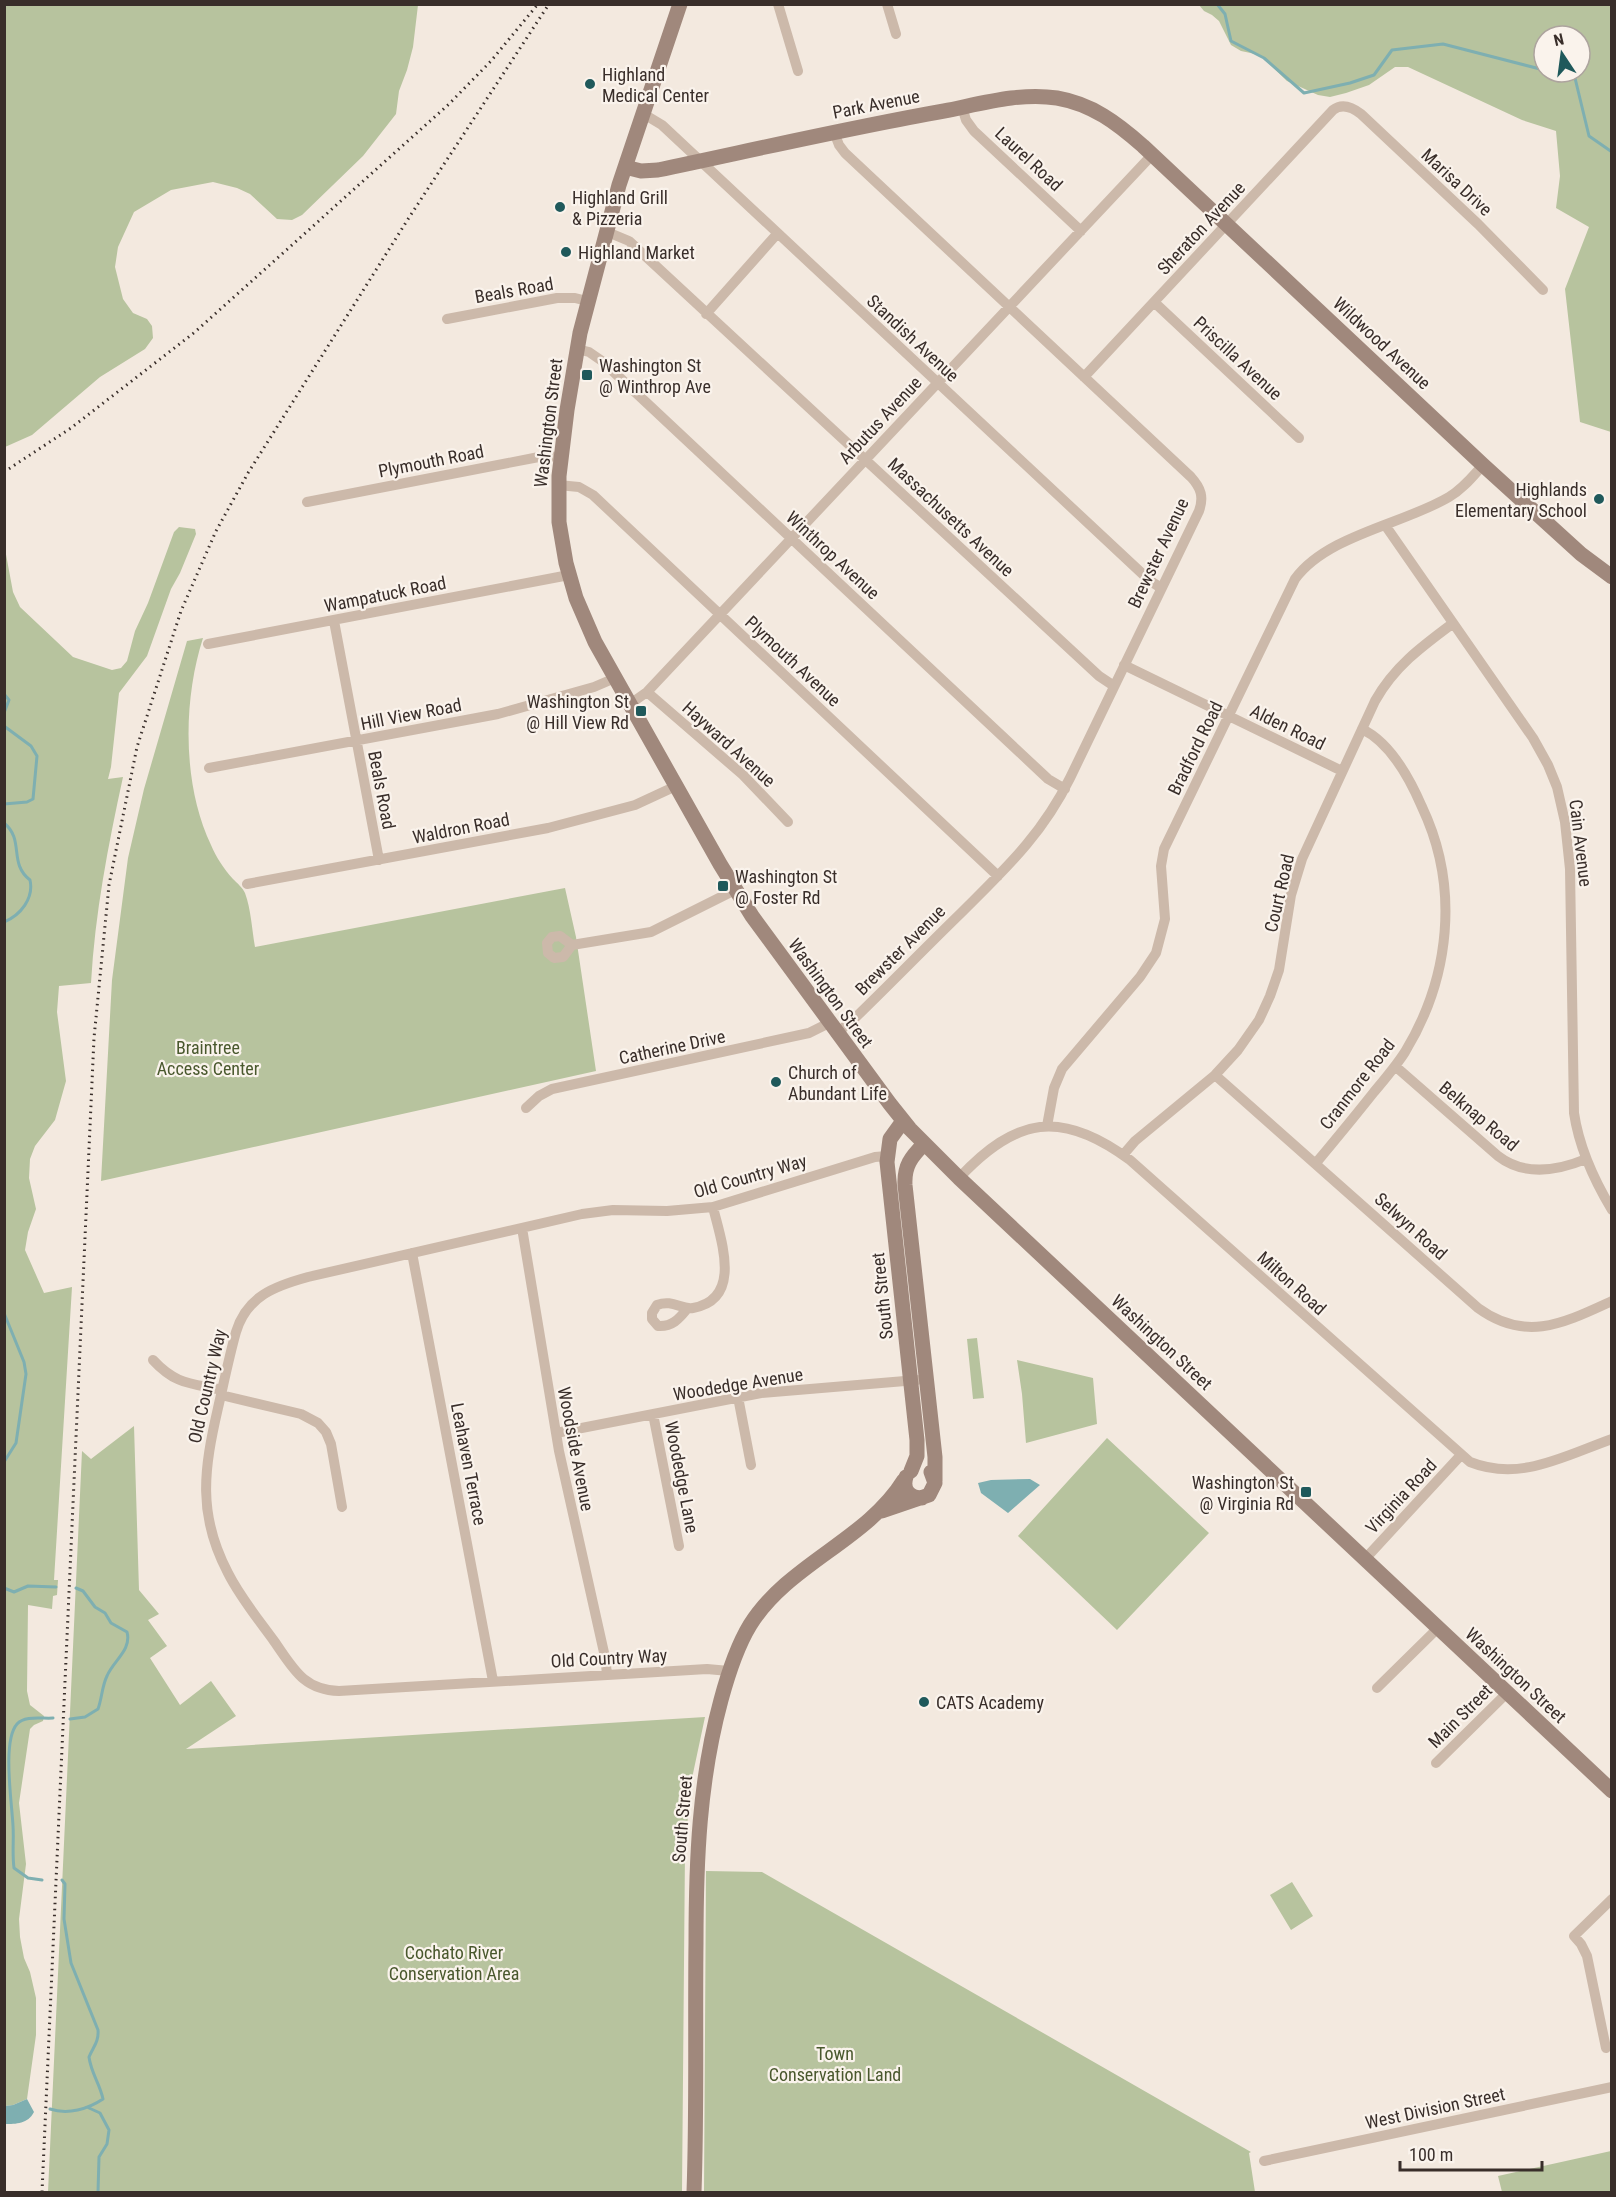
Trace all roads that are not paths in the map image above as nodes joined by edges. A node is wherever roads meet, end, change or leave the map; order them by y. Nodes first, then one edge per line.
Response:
1 (680, 4) edge
2 (777, 4) edge
3 (887, 4) edge
4 (896, 34) dead end
5 (798, 71) dead end
6 (1344, 106) joint
7 (962, 107) junction
8 (642, 113) junction
9 (834, 132) junction
10 (1128, 133) joint
11 (1152, 155) junction
12 (701, 161) junction
13 (624, 167) junction
14 (1227, 224) junction
15 (605, 231) junction
16 (1081, 231) junction
17 (777, 234) junction
18 (1543, 290) dead end
19 (587, 301) junction
20 (1154, 302) junction
21 (1009, 307) junction
22 (706, 314) junction
23 (447, 319) dead end
24 (577, 349) junction
25 (1084, 377) junction
26 (938, 383) junction
27 (1299, 438) dead end
28 (561, 457) junction
29 (865, 460) junction
30 (1484, 465) junction
31 (558, 485) junction
32 (307, 502) dead end
33 (1385, 525) junction
34 (791, 539) junction
35 (569, 575) junction
36 (1611, 577) edge
37 (1161, 588) junction
38 (720, 615) junction
39 (334, 621) junction
40 (1452, 624) junction
41 (208, 644) dead end
42 (1124, 665) junction
43 (615, 678) junction
44 (1114, 686) junction
45 (647, 692) junction
46 (630, 704) junction
47 (1229, 717) junction
48 (1362, 729) junction
49 (356, 741) junction
50 (209, 768) dead end
51 (1342, 771) junction
52 (676, 786) junction
53 (1065, 789) junction
54 (788, 822) dead end
55 (379, 860) junction
56 (998, 876) junction
57 (247, 884) dead end
58 (735, 890) junction
59 (572, 945) dead end
60 (832, 1028) junction
61 (1395, 1066) junction
62 (1215, 1075) junction
63 (526, 1108) dead end
64 (903, 1121) junction
65 (1047, 1126) junction
66 (924, 1143) junction
67 (1123, 1155) junction
68 (887, 1156) junction
69 (1586, 1159) junction
70 (1316, 1163) junction
71 (959, 1178) junction
72 (713, 1207) junction
73 (1611, 1210) edge
74 (522, 1228) junction
75 (412, 1253) junction
76 (1611, 1301) edge
77 (687, 1309) dead end
78 (153, 1360) dead end
79 (927, 1379) junction
80 (911, 1381) junction
81 (221, 1393) junction
82 (738, 1397) junction
83 (653, 1414) junction
84 (556, 1433) junction
85 (1611, 1439) edge
86 (1461, 1455) junction
87 (751, 1465) dead end
88 (908, 1475) junction
89 (935, 1481) junction
90 (922, 1498) junction
91 (342, 1507) dead end
92 (877, 1514) junction
93 (679, 1546) dead end
94 (1365, 1559) junction
95 (1438, 1628) junction
96 (729, 1671) junction
97 (607, 1674) junction
98 (493, 1682) junction
99 (1377, 1688) dead end
100 (1507, 1693) junction
101 (1436, 1763) dead end
102 (1611, 1791) edge
103 (1611, 1899) edge
104 (1606, 2048) dead end
105 (1611, 2087) edge
106 (1264, 2161) dead end
107 (694, 2193) edge

1 - 8 main road, Washington Street
2 - 5 street
3 - 4 street
6 - 14 street, Sheraton Avenue
6 - 18 street, Marisa Drive
7 - 9 main road, Park Avenue
7 - 10 main road, Park Avenue
7 - 16 street, Laurel Road
8 - 12 street, Standish Avenue
8 - 13 main road, Washington Street
9 - 12 main road, Park Avenue
9 - 21 street, Brewster Avenue
10 - 11 main road, Wildwood Avenue
11 - 14 main road, Wildwood Avenue
11 - 16 street, Arbutus Avenue
12 - 13 main road, Park Avenue
12 - 17 street, Standish Avenue
13 - 15 main road, Washington Street
14 - 20 street, Sheraton Avenue
14 - 30 main road, Wildwood Avenue
15 - 19 main road, Washington Street
15 - 22 street, Massachusetts Avenue
16 - 21 street, Arbutus Avenue
17 - 22 street
17 - 26 street, Standish Avenue
19 - 23 street, Beals Road
19 - 24 main road, Washington Street
20 - 25 street, Sheraton Avenue
20 - 27 street, Priscilla Avenue
21 - 25 street, Brewster Avenue
21 - 26 street, Arbutus Avenue
22 - 29 street, Massachusetts Avenue
24 - 28 main road, Washington Street
24 - 34 street, Winthrop Avenue
25 - 37 street, Brewster Avenue
26 - 29 street, Arbutus Avenue
26 - 37 street, Standish Avenue
28 - 31 main road, Washington Street
28 - 32 street, Plymouth Road
29 - 34 street, Arbutus Avenue
29 - 44 street, Massachusetts Avenue
30 - 33 street, Bradford Road
30 - 36 main road, Wildwood Avenue
31 - 35 main road, Washington Street
31 - 38 street, Plymouth Avenue
33 - 40 street, Cain Avenue
33 - 47 street, Bradford Road
34 - 38 street, Arbutus Avenue
34 - 53 street, Winthrop Avenue
35 - 39 street, Wampatuck Road
35 - 43 main road, Washington Street
37 - 42 street, Brewster Avenue
38 - 45 street, Arbutus Avenue
38 - 56 street, Plymouth Avenue
39 - 41 street, Wampatuck Road
39 - 49 street, Beals Road
40 - 48 street, Court Road
40 - 69 street, Cain Avenue
42 - 44 street, Brewster Avenue
42 - 47 street, Alden Road
43 - 46 main road, Washington Street
43 - 49 street, Hill View Road
44 - 53 street, Brewster Avenue
45 - 46 street, Arbutus Avenue
45 - 54 street, Hayward Avenue
46 - 52 main road, Washington Street
47 - 51 street, Alden Road
47 - 65 street, Bradford Road
48 - 51 street, Court Road
48 - 61 street, Cranmore Road
49 - 50 street, Hill View Road
49 - 55 street, Beals Road
51 - 62 street, Court Road
52 - 55 street, Waldron Road
52 - 58 main road, Washington Street
53 - 56 street, Brewster Avenue
55 - 57 street, Waldron Road
56 - 60 street, Brewster Avenue
58 - 59 street
58 - 60 main road, Washington Street
60 - 63 street, Catherine Drive
60 - 64 main road, Washington Street
61 - 69 street, Belknap Road
61 - 70 street, Cranmore Road
62 - 67 street, Court Road
62 - 70 street, Selwyn Road
64 - 66 main road, Washington Street
64 - 68 main road, South Street
65 - 67 street, Milton Road
65 - 71 street, Milton Road
66 - 71 main road, Washington Street
66 - 79 main road, South Street
67 - 86 street, Milton Road
68 - 72 street, Old Country Way
68 - 80 main road, South Street
69 - 73 street, Cain Avenue
70 - 76 street, Selwyn Road
71 - 94 main road, Washington Street
72 - 74 street, Old Country Way
72 - 77 street
74 - 75 street, Old Country Way
74 - 84 street, Woodside Avenue
75 - 81 street, Old Country Way
75 - 98 street, Leahaven Terrace
78 - 81 street
79 - 80 street, Woodedge Avenue
79 - 89 main road, South Street
80 - 82 street, Woodedge Avenue
80 - 88 main road, South Street
81 - 91 street
81 - 98 street, Old Country Way
82 - 83 street, Woodedge Avenue
82 - 87 street
83 - 84 street, Woodedge Avenue
83 - 93 street, Woodedge Lane
84 - 97 street, Woodside Avenue
85 - 86 street, Milton Road
86 - 94 street, Virginia Road
88 - 89 main road
88 - 90 main road
88 - 92 main road, South Street
89 - 90 main road
90 - 92 main road, South Street
92 - 96 main road, South Street
94 - 95 main road, Washington Street
95 - 99 street
95 - 100 main road, Washington Street
96 - 97 street, Old Country Way
96 - 107 main road, South Street
97 - 98 street, Old Country Way
100 - 101 street, Main Street
100 - 102 main road, Washington Street
103 - 104 street
105 - 106 street, West Division Street

